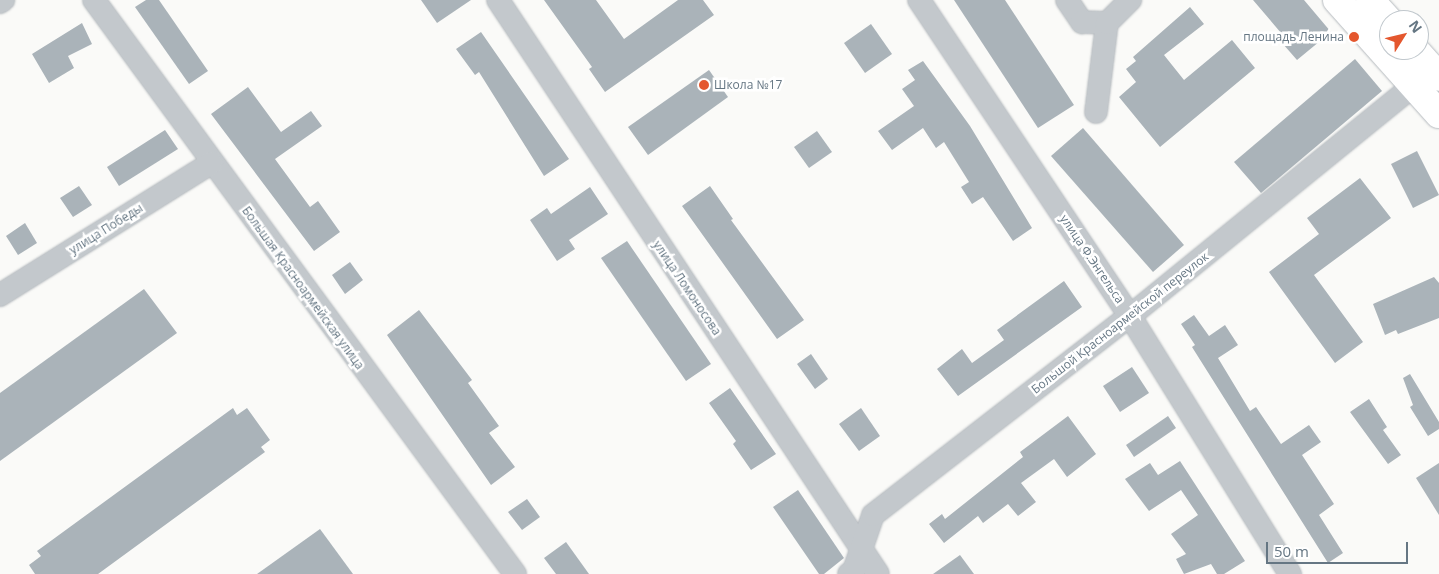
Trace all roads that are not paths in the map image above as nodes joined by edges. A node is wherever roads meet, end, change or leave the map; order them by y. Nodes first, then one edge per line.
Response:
1 (3, 0) edge
2 (94, 0) edge
3 (498, 0) edge
4 (920, 0) edge
5 (1067, 0) edge
6 (1130, 0) edge
7 (1337, 0) edge
8 (1370, 0) edge
9 (0, 2) edge
10 (1379, 10) edge
11 (1107, 23) junction
12 (1428, 69) edge
13 (1096, 112) dead end
14 (1439, 114) edge
15 (211, 163) junction
16 (0, 295) edge
17 (1130, 316) junction
18 (861, 548) junction
19 (515, 574) edge
20 (848, 574) edge
21 (878, 574) edge
22 (1290, 574) edge

1 - 9 street
2 - 15 street, Большая Красноармейская улица
3 - 18 street, улица Ломоносова
4 - 17 street, улица Ф.Энгельса
5 - 11 street
6 - 11 street
7 - 12 main road
8 - 10 main road
11 - 13 street
12 - 14 main road
12 - 17 street, Большой Красноармейской переулок
15 - 16 street, улица Победы
15 - 19 street, Большая Красноармейская улица
17 - 18 street, Большой Красноармейской переулок
17 - 22 street, улица Ф.Энгельса
18 - 20 street, Большой Красноармейской переулок
18 - 21 street, улица Ломоносова

